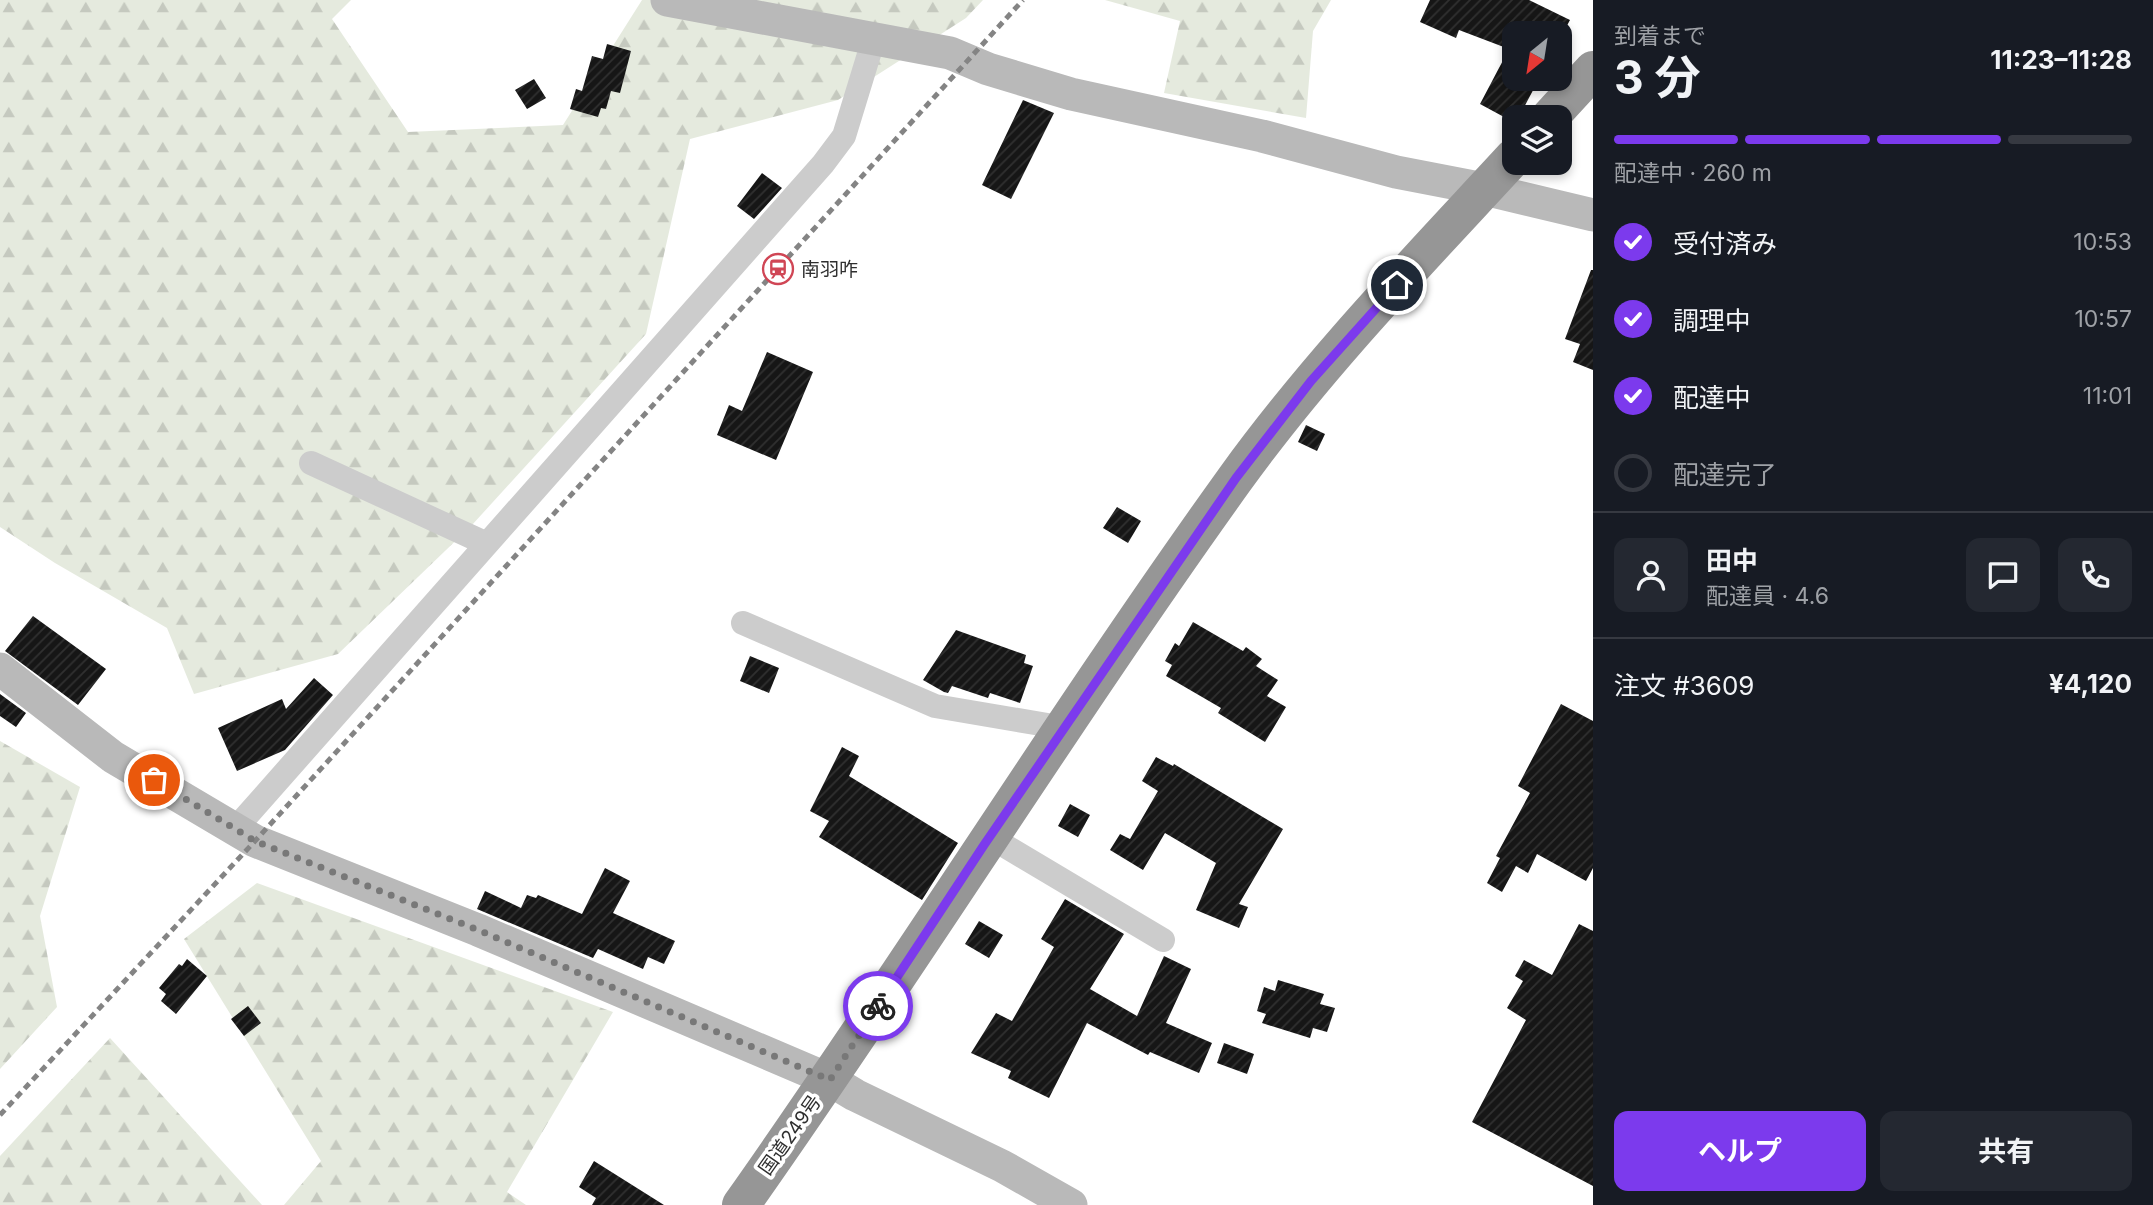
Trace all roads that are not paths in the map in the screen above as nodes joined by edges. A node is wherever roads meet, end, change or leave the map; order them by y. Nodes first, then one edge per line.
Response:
1 (667, 0) edge
2 (874, 38) junction
3 (1593, 71) edge
4 (1561, 105) edge
5 (1502, 170) edge
6 (1484, 189) junction
7 (1593, 215) edge
8 (311, 463) dead end
9 (487, 544) junction
10 (743, 623) dead end
11 (0, 668) edge
12 (1065, 728) junction
13 (235, 829) junction
14 (990, 837) junction
15 (1163, 940) dead end
16 (830, 1080) junction
17 (741, 1205) edge
18 (1071, 1205) edge

1 - 2 street
2 - 6 street
2 - 9 street
3 - 4 highway
5 - 6 highway, 国道249号
6 - 7 street
6 - 12 highway, 国道249号
8 - 9 street
9 - 13 street
10 - 12 street
11 - 13 street
12 - 14 highway, 国道249号
13 - 16 street
14 - 15 street
14 - 16 highway, 国道249号
16 - 17 highway, 国道249号
16 - 18 street

